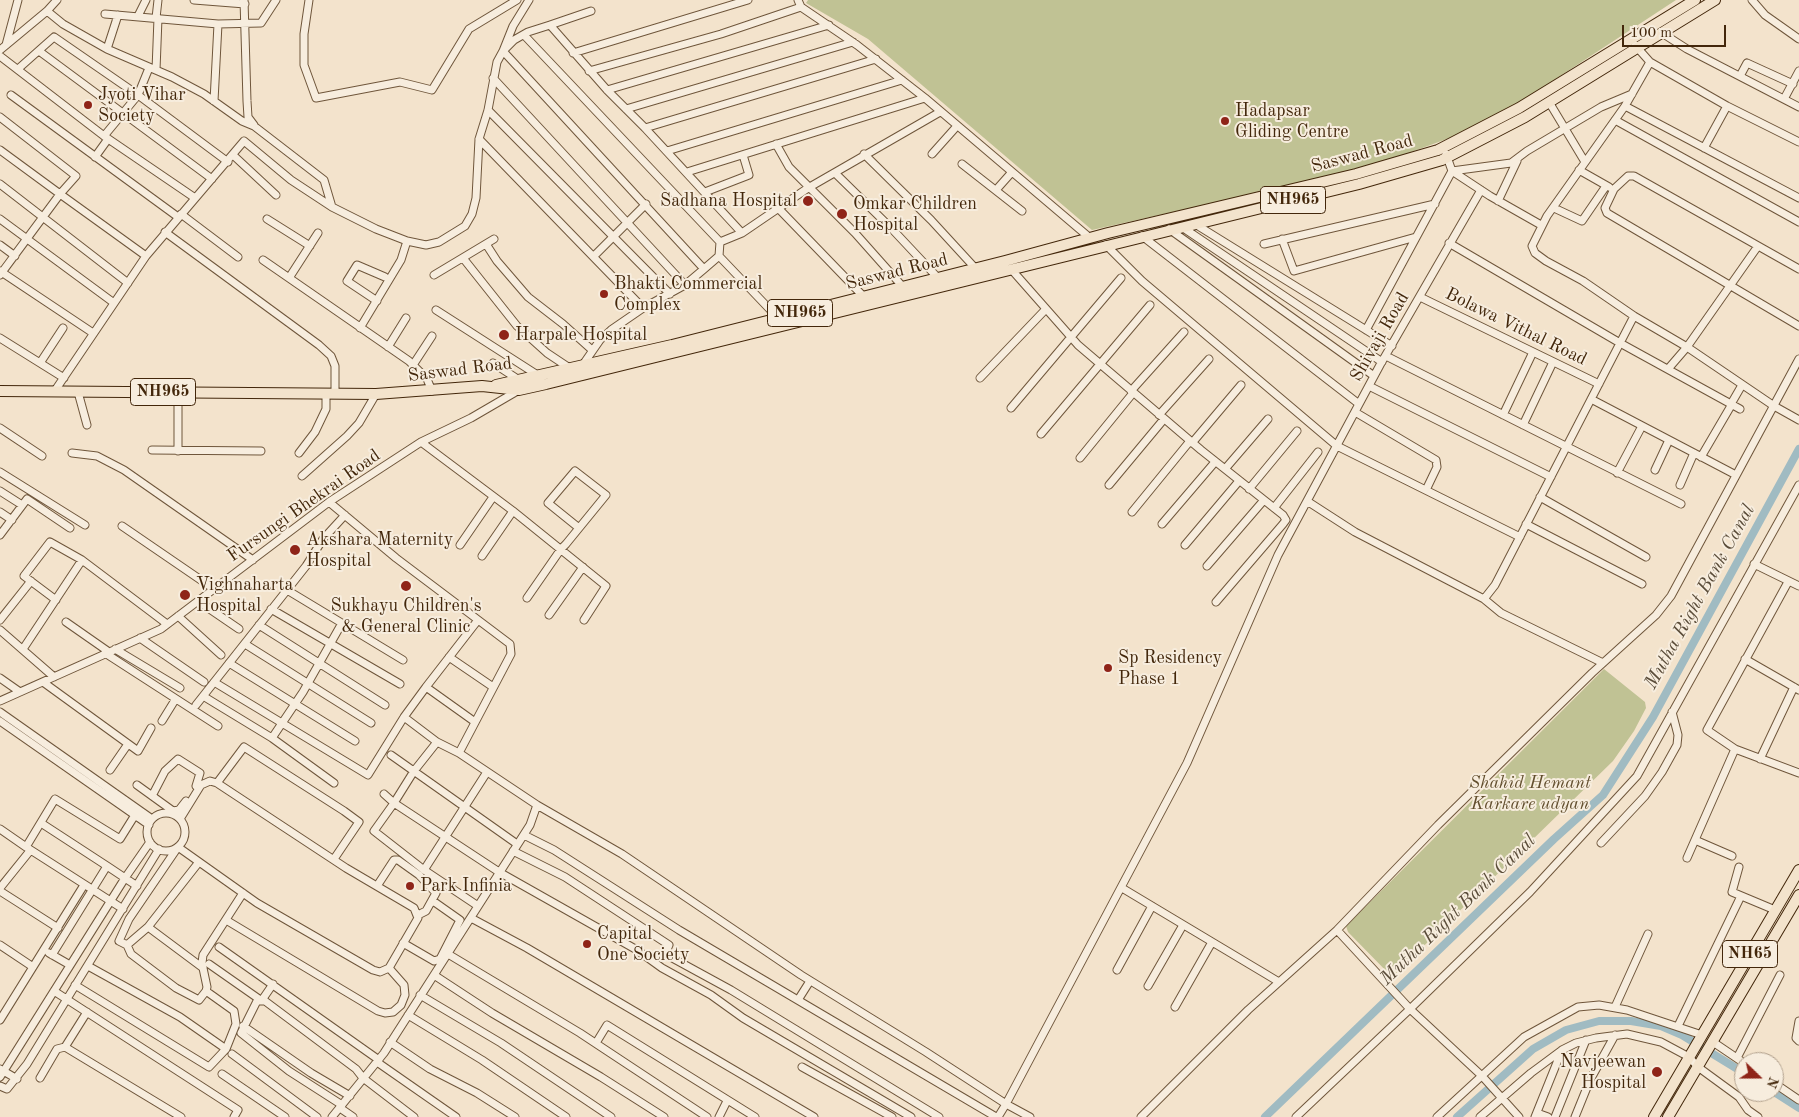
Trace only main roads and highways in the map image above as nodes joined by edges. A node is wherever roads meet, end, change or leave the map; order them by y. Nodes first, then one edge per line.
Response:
1 (1695, 0) edge
2 (1715, 0) edge
3 (1635, 44) junction
4 (1445, 152) junction
5 (519, 385) junction
6 (0, 391) edge
7 (1799, 870) edge
8 (1799, 895) edge
9 (1654, 1117) edge
10 (1668, 1117) edge

1 - 3 highway, Saswad Road / NH965
2 - 3 highway, Saswad Road / NH965
3 - 4 highway, Saswad Road / NH965
3 - 4 highway, Saswad Road / NH965
4 - 5 highway, Saswad Road / NH965
4 - 5 highway, Saswad Road / NH965
5 - 6 highway, Saswad Road / NH965
7 - 9 highway, NH65
8 - 10 highway, NH65

